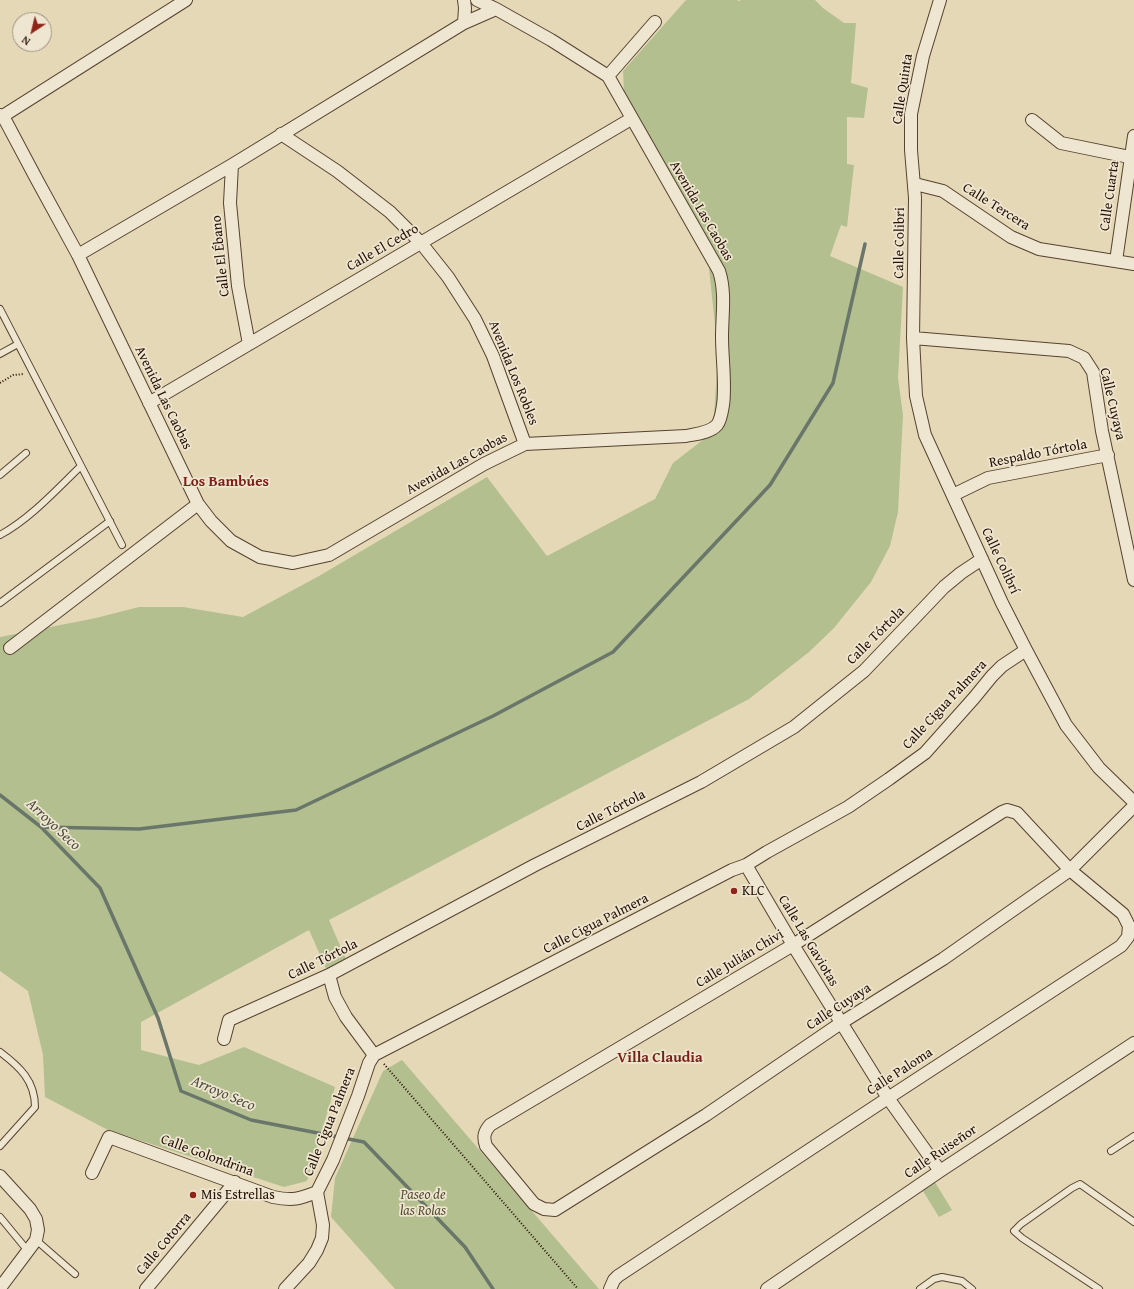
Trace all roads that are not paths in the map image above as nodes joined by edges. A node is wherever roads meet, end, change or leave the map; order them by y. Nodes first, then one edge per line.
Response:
1 (186, 0) edge
2 (464, 0) edge
3 (477, 0) edge
4 (940, 0) edge
5 (496, 9) junction
6 (655, 22) dead end
7 (464, 23) junction
8 (608, 76) junction
9 (2, 116) edge
10 (631, 119) junction
11 (1032, 120) dead end
12 (281, 134) junction
13 (1134, 136) edge
14 (1132, 158) edge
15 (232, 165) junction
16 (915, 184) junction
17 (421, 243) junction
18 (78, 255) junction
19 (1116, 261) junction
20 (1134, 264) edge
21 (913, 303) joint
22 (0, 309) edge
23 (913, 338) junction
24 (18, 344) junction
25 (250, 344) junction
26 (0, 354) edge
27 (149, 403) junction
28 (524, 444) junction
29 (26, 454) dead end
30 (1108, 455) junction
31 (81, 466) junction
32 (0, 474) edge
33 (953, 495) junction
34 (198, 504) junction
35 (110, 521) junction
36 (0, 535) edge
37 (122, 545) dead end
38 (982, 559) junction
39 (1134, 580) edge
40 (0, 603) edge
41 (10, 648) dead end
42 (1026, 650) junction
43 (1134, 802) edge
44 (1134, 806) edge
45 (1013, 811) joint
46 (746, 865) junction
47 (1070, 870) junction
48 (793, 945) junction
49 (329, 975) junction
50 (841, 1023) junction
51 (224, 1038) dead end
52 (1134, 1043) edge
53 (0, 1052) edge
54 (374, 1055) junction
55 (888, 1098) junction
56 (1134, 1136) edge
57 (0, 1146) edge
58 (1111, 1151) dead end
59 (940, 1171) junction
60 (92, 1173) dead end
61 (0, 1176) edge
62 (235, 1182) junction
63 (317, 1192) junction
64 (544, 1209) joint
65 (0, 1217) edge
66 (1134, 1222) edge
67 (36, 1240) junction
68 (28, 1250) junction
69 (74, 1274) dead end
70 (611, 1287) edge
71 (0, 1288) edge
72 (146, 1289) edge
73 (285, 1289) edge
74 (766, 1289) edge
75 (920, 1289) edge
76 (972, 1289) edge
77 (1099, 1289) edge

1 - 9 street
2 - 7 street
3 - 5 street, Avenida Las Caobas
4 - 16 street, Calle Quinta
5 - 7 street
5 - 8 street, Avenida Las Caobas
6 - 8 street
7 - 12 street
8 - 10 street, Avenida Las Caobas
9 - 18 street, Avenida Las Caobas
10 - 17 street, Calle El Cedro
10 - 28 street, Avenida Las Caobas
11 - 14 street
12 - 15 street
12 - 17 street, Avenida Los Robles
13 - 14 street, Calle Cuarta
14 - 19 street, Calle Cuarta
15 - 18 street
15 - 25 street, Calle El Ébano
16 - 19 street, Calle Tercera
16 - 21 street, Calle Colibri
17 - 25 street, Calle El Cedro
17 - 28 street, Avenida Los Robles
18 - 27 street, Avenida Las Caobas
19 - 20 street, Calle Tercera
21 - 23 street, Calle Colibrí
22 - 24 lane
23 - 30 street, Calle Cuyaya
23 - 33 street, Calle Colibrí
24 - 26 lane
24 - 31 lane
25 - 27 street, Calle El Cedro
27 - 34 street, Avenida Las Caobas
28 - 34 street, Avenida Las Caobas
29 - 32 lane
30 - 33 street, Respaldo Tórtola
30 - 39 street, Calle Cuyaya
31 - 35 lane
31 - 36 lane
33 - 38 street, Calle Colibrí
34 - 41 street
35 - 37 lane
35 - 40 lane
38 - 42 street, Calle Colibrí
38 - 49 street, Calle Tórtola
42 - 43 street, Calle Colibrí
42 - 46 street, Calle Cigua Palmera
44 - 47 street, Calle Cuyaya
45 - 47 street, Calle Paloma
45 - 48 street, Calle Julián Chivi
46 - 48 street, Calle Las Gaviotas
46 - 54 street, Calle Cigua Palmera
47 - 50 street, Calle Cuyaya
47 - 55 street, Calle Paloma
48 - 50 street, Calle Las Gaviotas
48 - 64 street, Calle Julián Chivi
49 - 51 street, Calle Tórtola
49 - 54 street
50 - 55 street, Calle Las Gaviotas
50 - 64 street, Calle Cuyaya
52 - 59 street, Calle Ruiseñor
53 - 57 lane
54 - 63 street, Calle Cigua Palmera
55 - 59 street, Calle Las Gaviotas
55 - 70 street, Calle Paloma
56 - 58 lane
59 - 74 street, Calle Ruiseñor
60 - 62 street, Calle Golondrina
61 - 67 street
62 - 63 street, Calle Golondrina
62 - 72 street, Calle Cotorra
63 - 73 street, Calle Cigua Palmera
65 - 68 lane
66 - 77 lane
67 - 68 street
67 - 69 lane
68 - 71 street
75 - 76 lane

